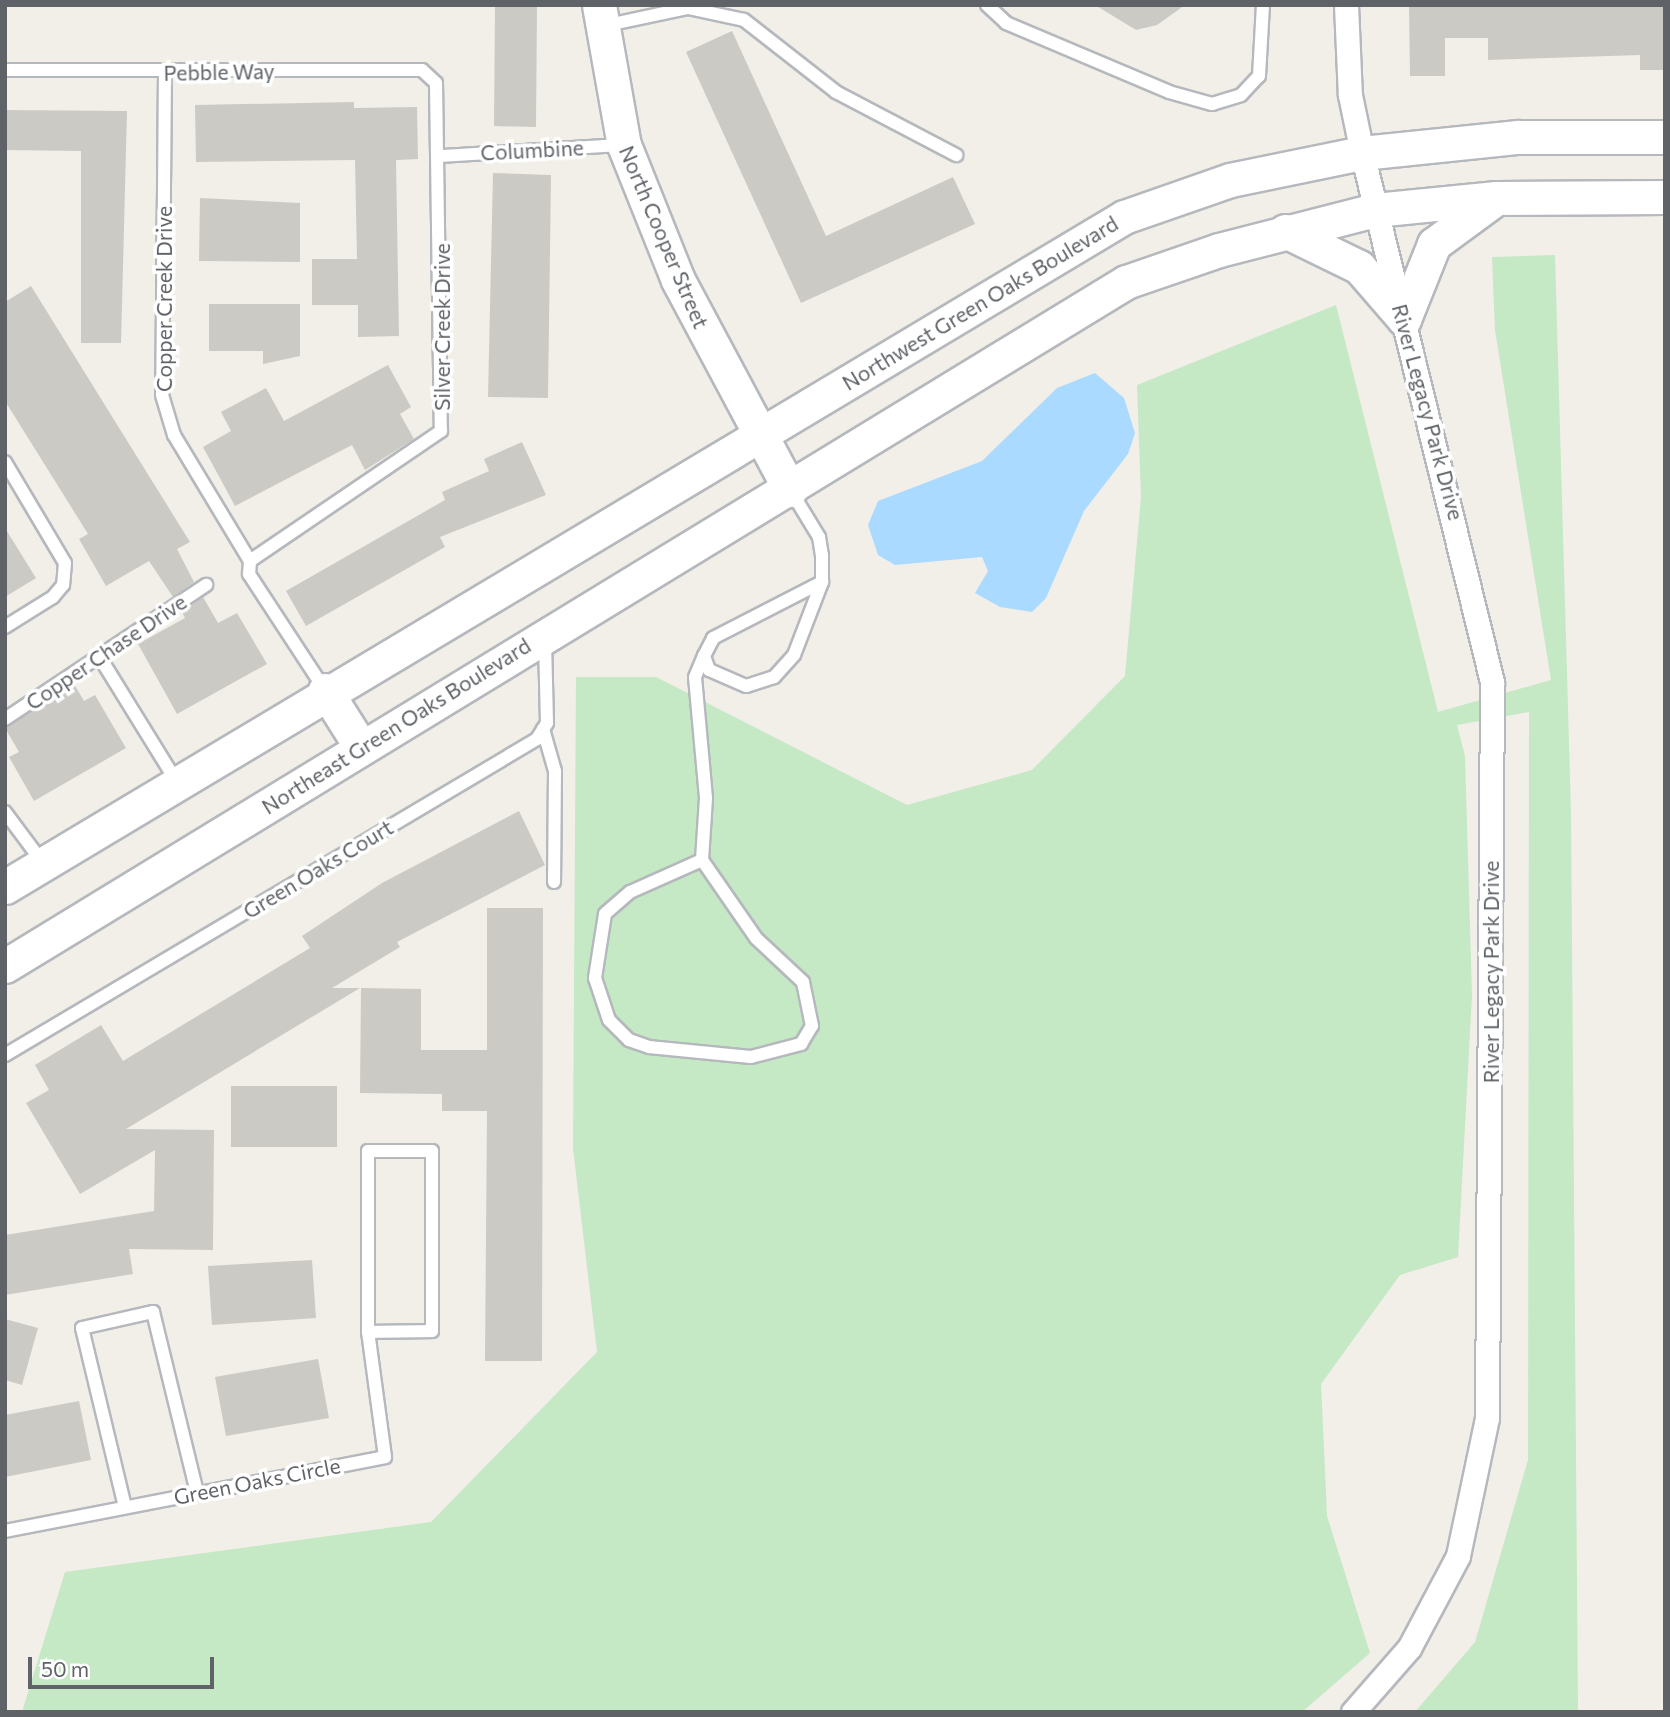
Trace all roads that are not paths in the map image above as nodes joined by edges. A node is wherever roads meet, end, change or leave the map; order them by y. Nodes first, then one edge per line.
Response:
1 (988, 5) edge
2 (1264, 5) edge
3 (1346, 5) edge
4 (601, 16) edge
5 (5, 70) edge
6 (164, 73) junction
7 (431, 77) joint
8 (1665, 137) edge
9 (624, 145) junction
10 (1362, 153) junction
11 (956, 155) dead end
12 (441, 156) junction
13 (1665, 197) edge
14 (1496, 198) junction
15 (1375, 210) junction
16 (1284, 231) junction
17 (1404, 319) junction
18 (760, 435) junction
19 (5, 461) edge
20 (790, 490) junction
21 (250, 561) junction
22 (822, 582) junction
23 (206, 585) dead end
24 (5, 627) edge
25 (544, 634) junction
26 (99, 656) junction
27 (704, 656) junction
28 (325, 690) junction
29 (5, 719) edge
30 (543, 729) junction
31 (361, 747) junction
32 (175, 779) junction
33 (5, 812) edge
34 (702, 860) junction
35 (43, 863) junction
36 (554, 882) dead end
37 (5, 887) edge
38 (5, 966) edge
39 (5, 1055) edge
40 (368, 1332) junction
41 (197, 1493) junction
42 (125, 1507) junction
43 (5, 1531) edge
44 (1353, 1712) edge

1 - 2 lane
3 - 10 street, River Legacy Park Drive
4 - 9 main road, North Cooper Street
4 - 11 lane
5 - 6 lane, Pebble Way
6 - 7 lane, Pebble Way
6 - 21 lane, Copper Creek Drive
7 - 12 lane, Silver Creek Drive
8 - 10 main road, Northwest Green Oaks Boulevard
9 - 12 lane, Columbine
9 - 18 main road, North Cooper Street
10 - 15 street, River Legacy Park Drive
10 - 18 main road, Northwest Green Oaks Boulevard
12 - 21 lane, Silver Creek Drive
13 - 14 main road
14 - 15 main road
14 - 17 main road
15 - 16 main road
15 - 17 street, River Legacy Park Drive
16 - 17 main road
16 - 20 main road
17 - 44 street, River Legacy Park Drive
18 - 20 main road, North Cooper Street
18 - 28 main road
19 - 24 lane
20 - 22 lane
20 - 25 main road, Northeast Green Oaks Boulevard
21 - 28 lane, Copper Creek Drive
22 - 27 lane
22 - 27 lane
23 - 26 lane, Copper Chase Drive
25 - 30 lane
25 - 31 main road, Northeast Green Oaks Boulevard
26 - 29 lane, Copper Chase Drive
26 - 32 lane
27 - 34 lane
28 - 31 main road
28 - 32 main road
30 - 36 lane
30 - 39 lane, Green Oaks Court
31 - 38 main road, Northeast Green Oaks Boulevard
32 - 35 main road
33 - 35 lane
34 - 34 lane
35 - 37 main road
40 - 40 lane
40 - 41 lane, Green Oaks Circle
41 - 42 lane, Green Oaks Circle
41 - 42 lane
42 - 43 lane, Green Oaks Circle

